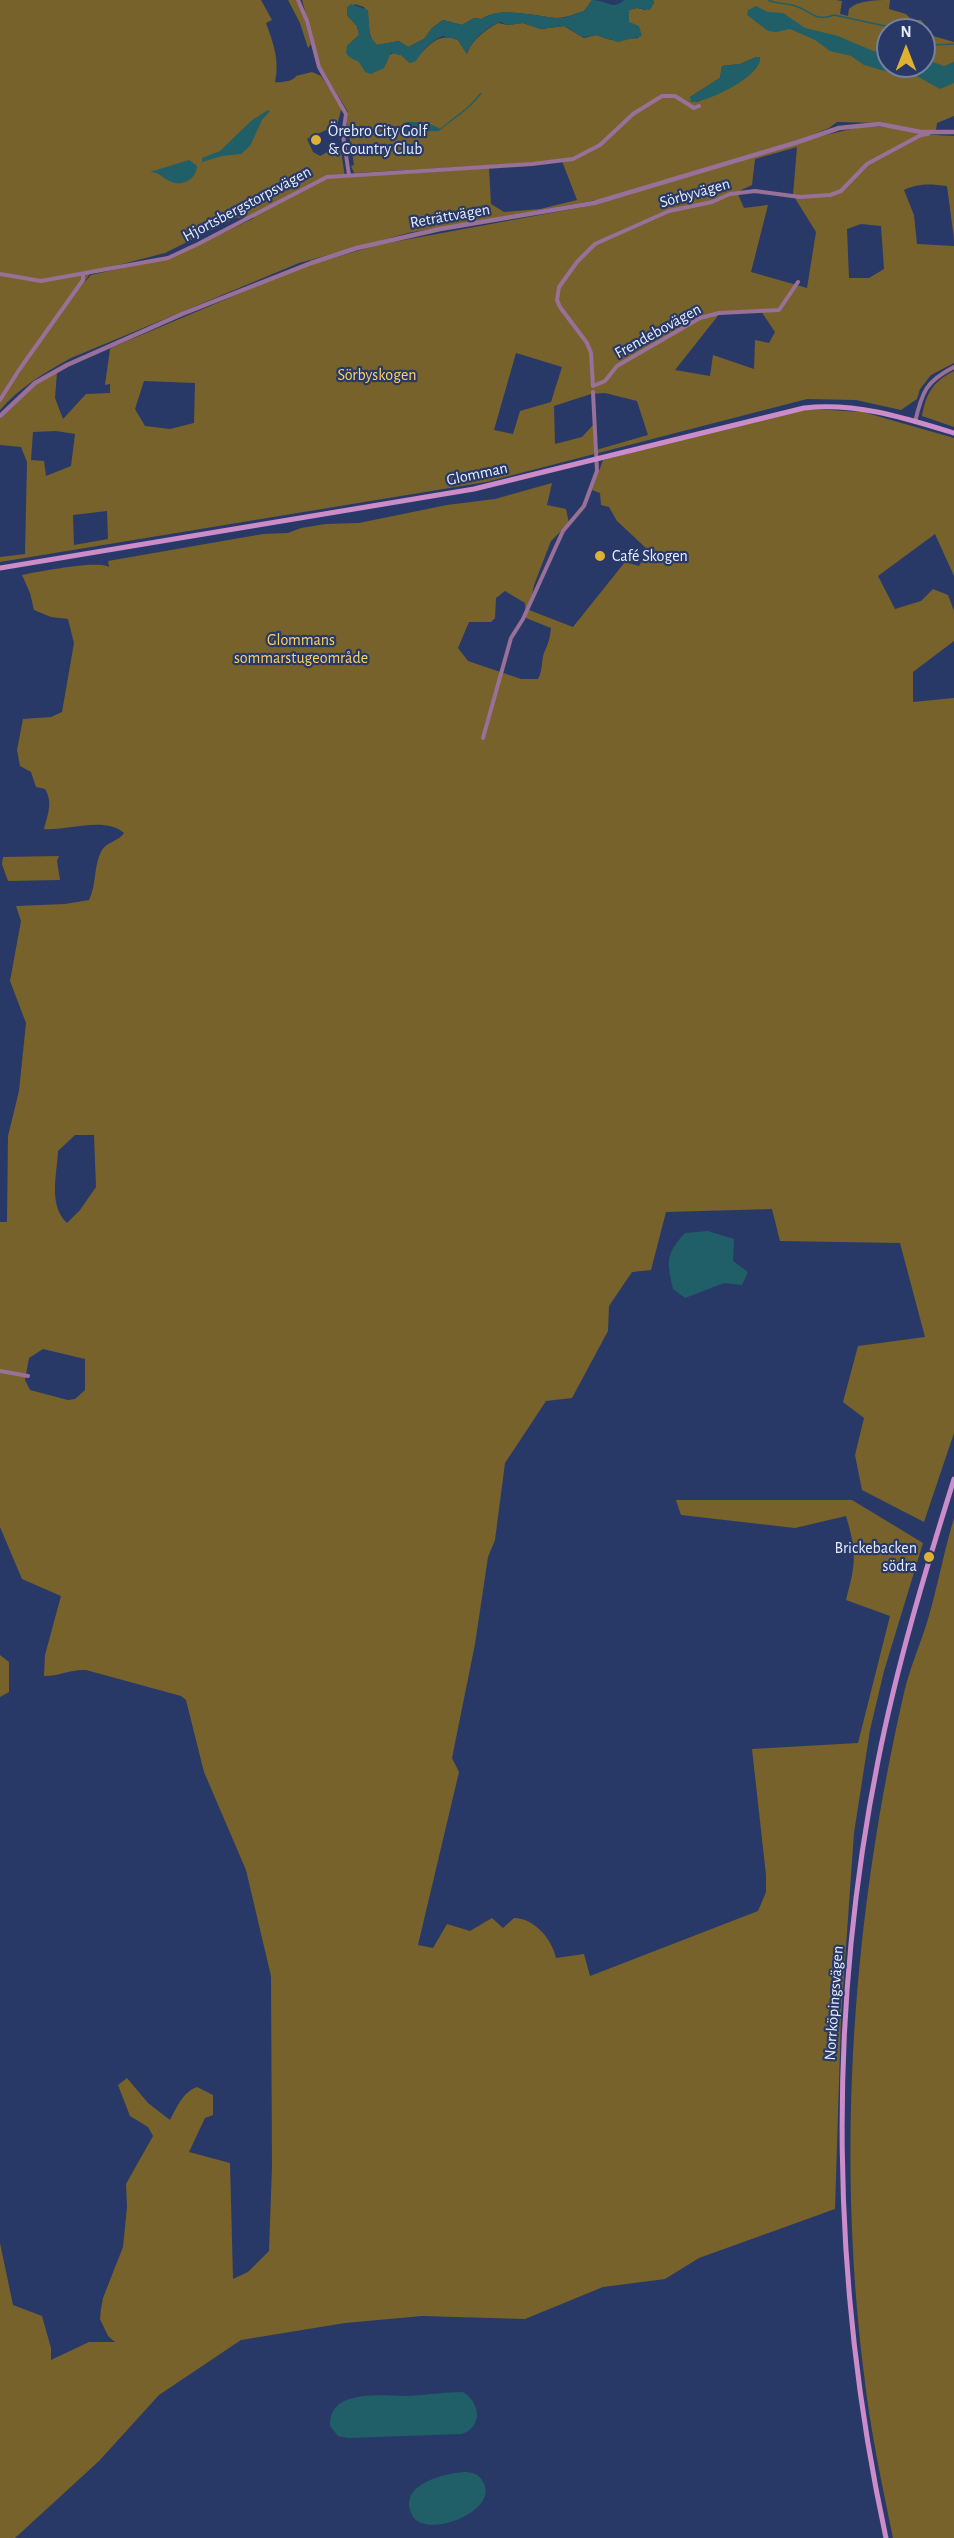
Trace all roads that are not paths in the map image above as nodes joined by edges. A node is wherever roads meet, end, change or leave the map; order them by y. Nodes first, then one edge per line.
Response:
1 (298, 0) edge
2 (699, 106) dead end
3 (954, 132) edge
4 (932, 133) junction
5 (349, 175) junction
6 (0, 274) edge
7 (83, 274) junction
8 (798, 282) dead end
9 (954, 367) edge
10 (593, 389) junction
11 (0, 400) edge
12 (0, 416) edge
13 (915, 422) junction
14 (954, 433) edge
15 (597, 459) junction
16 (0, 568) edge
17 (483, 738) dead end
18 (0, 1371) edge
19 (28, 1377) dead end
20 (954, 1479) edge
21 (886, 2538) edge

1 - 5 street
2 - 5 street, Hjortsbergstorpsvägen
3 - 4 street, Sörbyvägen
4 - 10 street, Sörbyvägen
4 - 12 street, Reträttvägen
5 - 7 street, Hjortsbergstorpsvägen
6 - 7 street, Hjortsbergstorpsvägen
7 - 11 street
8 - 10 street, Frendebovägen
9 - 13 street
10 - 15 street, Sörbyvägen
13 - 14 main road, Glomman
13 - 15 main road, Glomman
15 - 16 main road, Glomman
15 - 17 street, Sörbyvägen
18 - 19 street
20 - 21 main road, Norrköpingsvägen

